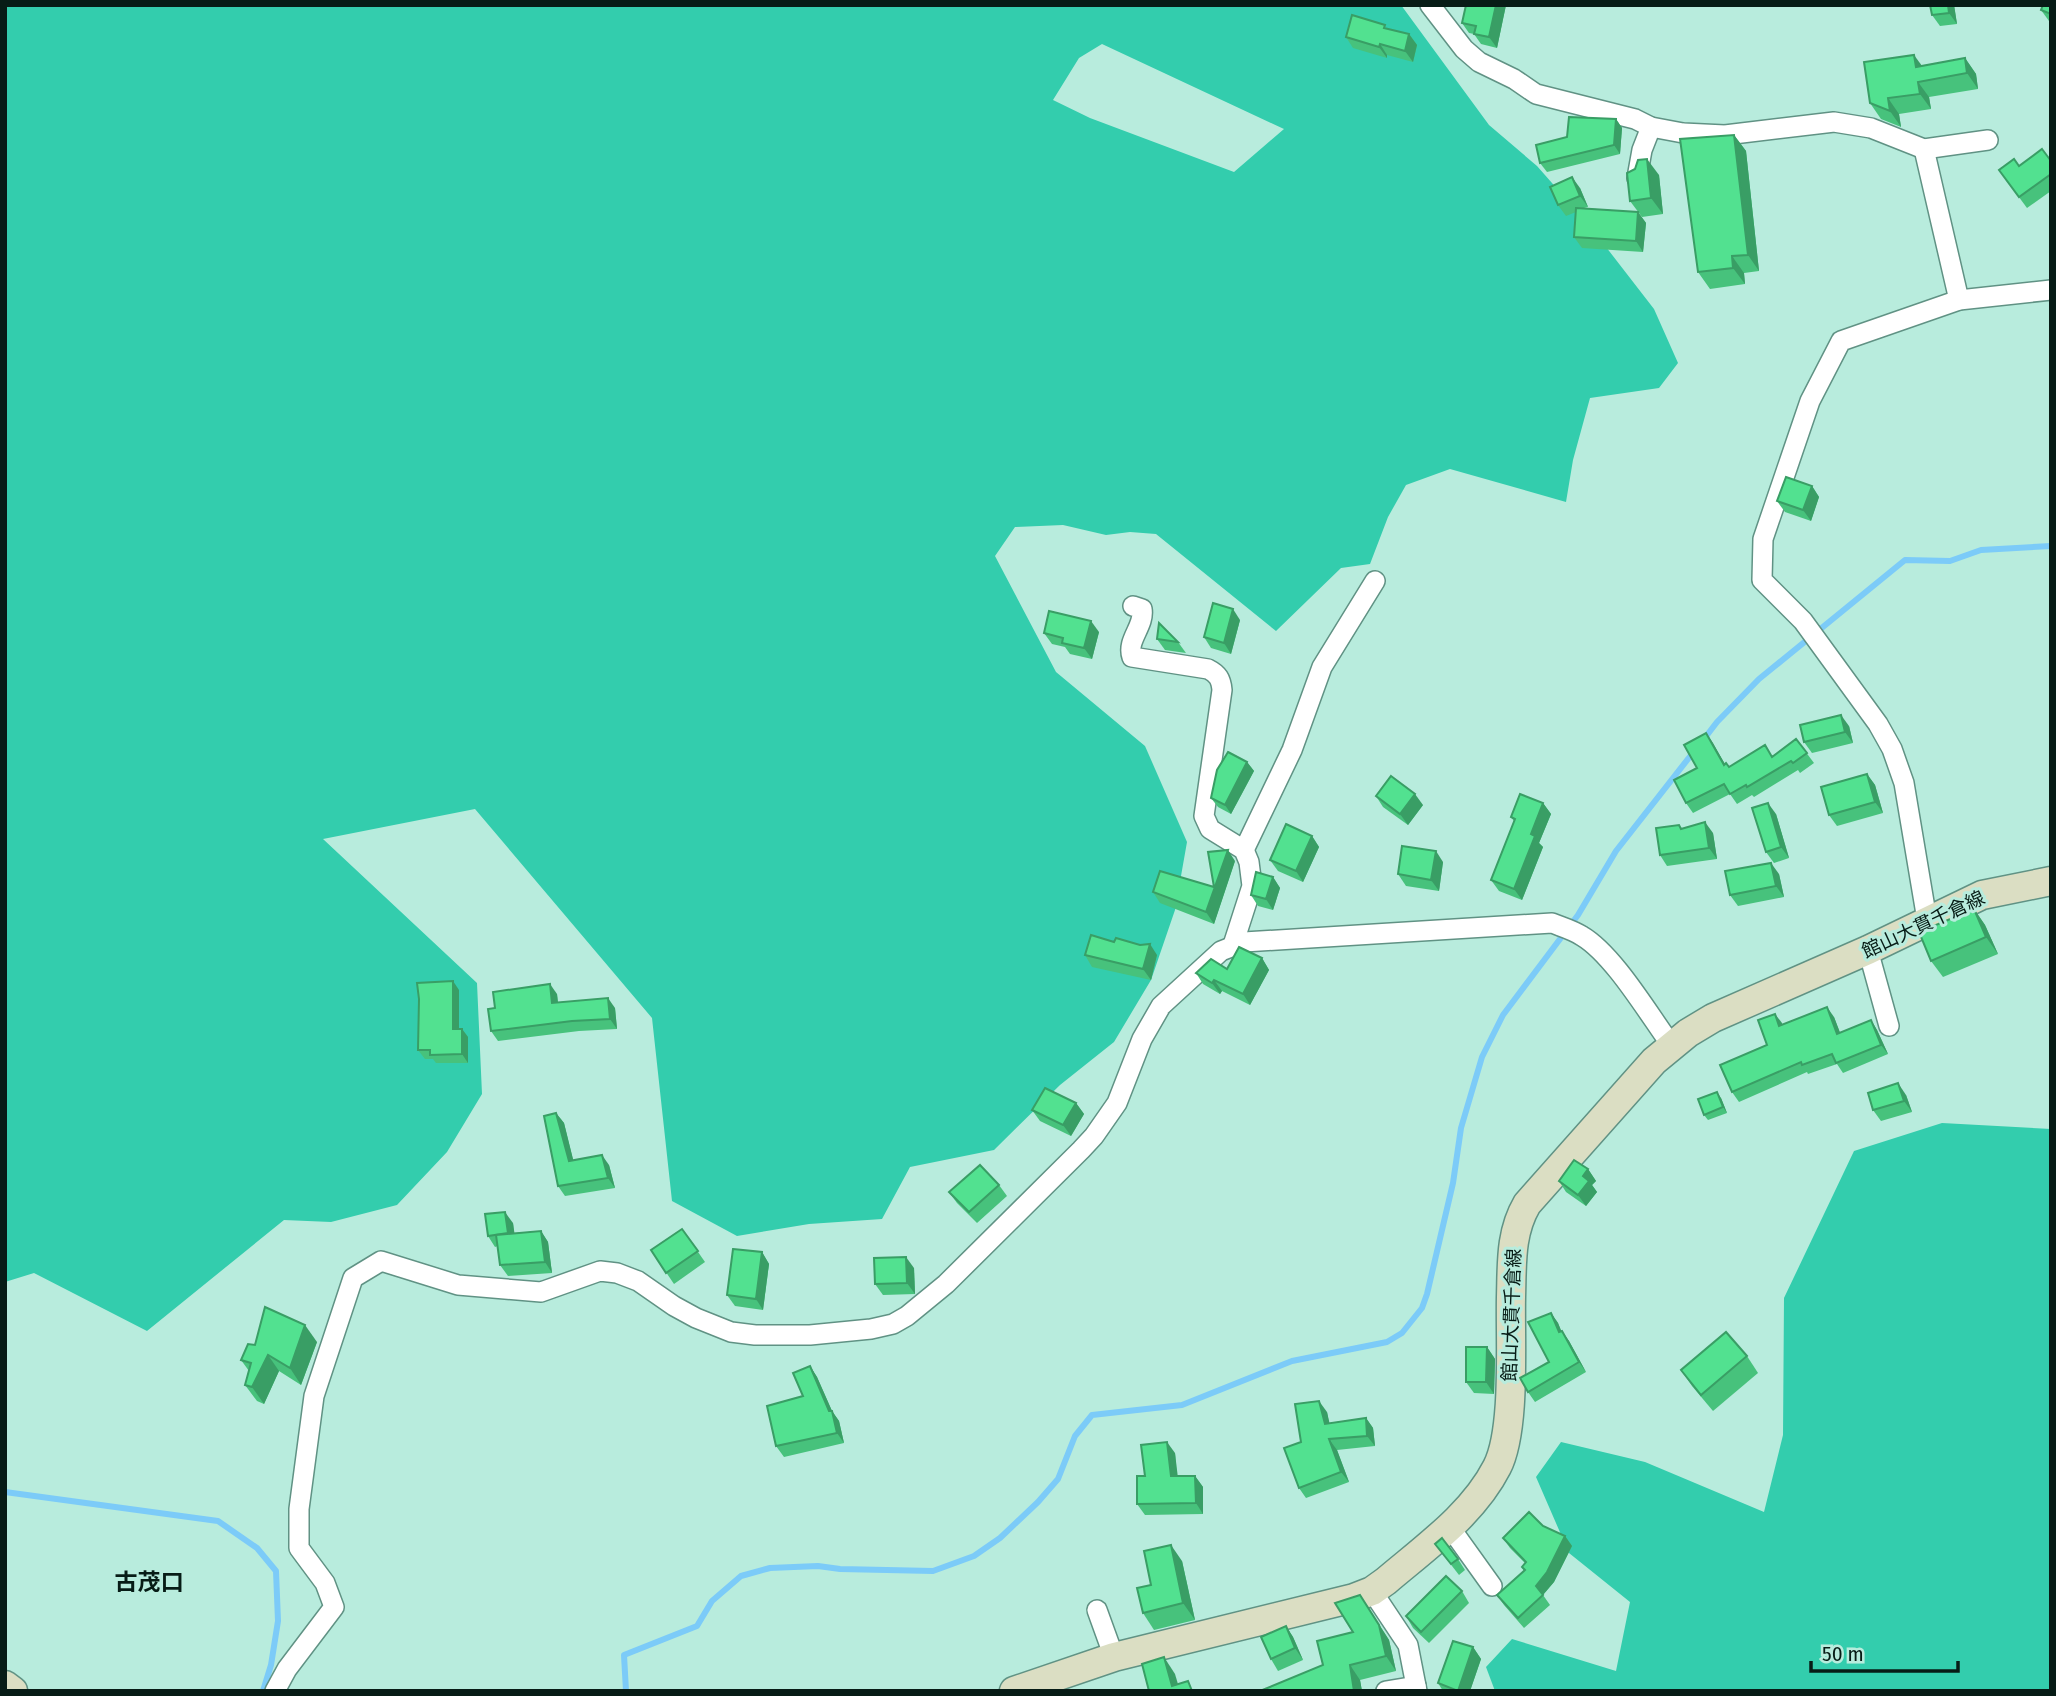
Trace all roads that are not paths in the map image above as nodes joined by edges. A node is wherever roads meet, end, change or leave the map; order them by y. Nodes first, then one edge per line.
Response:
1 (1430, 5) edge
2 (1651, 127) junction
3 (1988, 140) dead end
4 (1924, 149) junction
5 (1637, 178) edge
6 (2051, 290) edge
7 (1959, 300) junction
8 (1375, 581) dead end
9 (1133, 606) dead end
10 (1244, 850) junction
11 (2051, 881) edge
12 (1927, 920) junction
13 (1233, 945) junction
14 (1868, 950) junction
15 (1889, 1026) dead end
16 (1672, 1046) junction
17 (1449, 1526) junction
18 (1492, 1586) dead end
19 (1372, 1591) junction
20 (1097, 1610) dead end
21 (1114, 1657) junction
22 (5, 1685) edge
23 (1417, 1688) edge
24 (13, 1691) edge
25 (275, 1691) edge
26 (1014, 1691) edge
27 (1386, 1691) edge

1 - 2 street
2 - 4 street
2 - 5 street
3 - 4 street
4 - 7 street
6 - 7 street
7 - 12 street
8 - 10 street
9 - 10 street
10 - 13 street
11 - 12 main road, 館山大貫千倉線
12 - 14 main road, 館山大貫千倉線
13 - 16 street
13 - 25 street
14 - 15 street
14 - 16 main road, 館山大貫千倉線
16 - 17 main road, 館山大貫千倉線
17 - 18 street
17 - 19 main road, 館山大貫千倉線
19 - 21 main road, 館山大貫千倉線
19 - 23 street
20 - 21 street
21 - 26 main road, 館山大貫千倉線
22 - 24 main road
23 - 27 street

